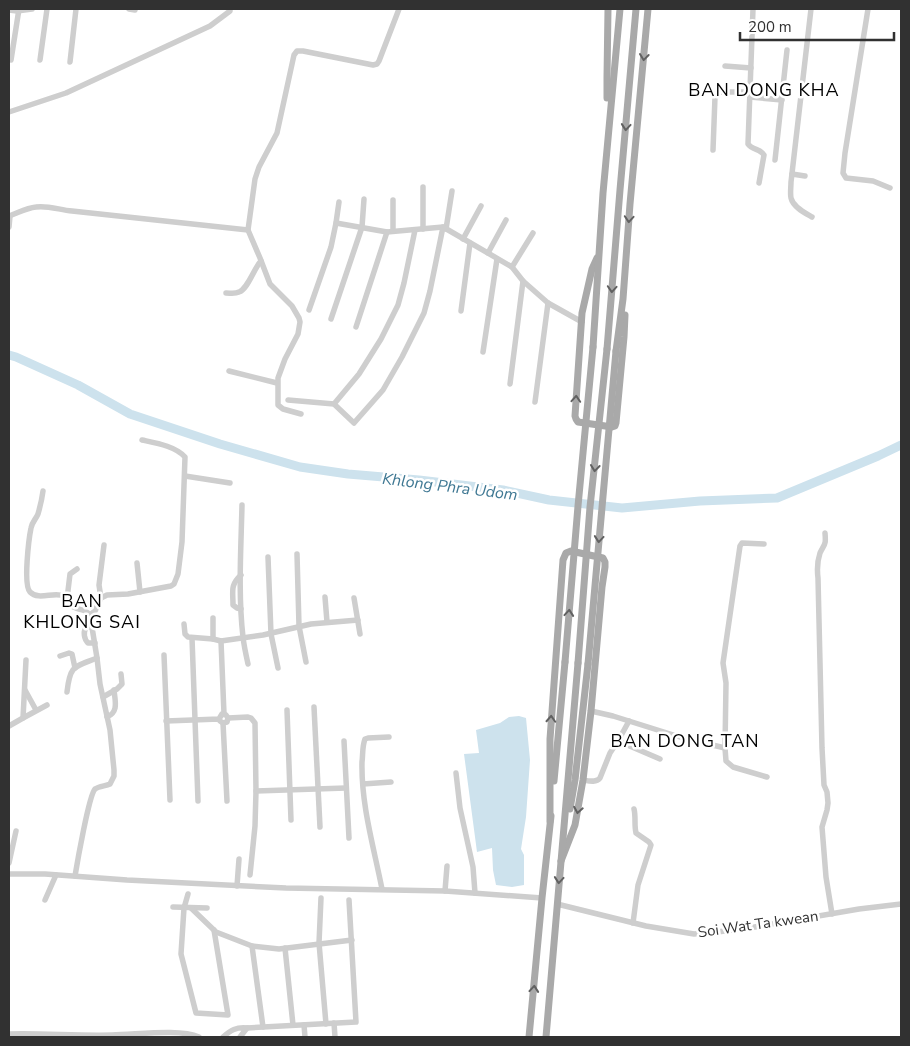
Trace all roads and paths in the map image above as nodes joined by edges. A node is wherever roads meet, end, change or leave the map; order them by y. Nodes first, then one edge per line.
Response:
1 (32, 9) edge
2 (47, 9) edge
3 (76, 9) edge
4 (129, 9) edge
5 (135, 9) edge
6 (230, 9) edge
7 (399, 9) edge
8 (608, 9) edge
9 (620, 9) edge
10 (636, 9) edge
11 (648, 9) edge
12 (753, 9) edge
13 (811, 9) edge
14 (868, 9) edge
15 (9, 10) edge
16 (19, 10) edge
17 (787, 50) dead end
18 (11, 60) dead end
19 (40, 60) dead end
20 (70, 62) dead end
21 (725, 66) dead end
22 (751, 68) junction
23 (750, 95) junction
24 (782, 100) junction
25 (9, 112) edge
26 (609, 116) junction
27 (713, 150) dead end
28 (775, 160) dead end
29 (792, 174) junction
30 (805, 176) dead end
31 (759, 183) dead end
32 (423, 187) dead end
33 (890, 188) dead end
34 (452, 191) dead end
35 (364, 199) dead end
36 (393, 200) dead end
37 (339, 202) dead end
38 (481, 206) dead end
39 (9, 216) edge
40 (812, 217) dead end
41 (506, 220) dead end
42 (336, 223) junction
43 (9, 227) edge
44 (362, 227) junction
45 (444, 228) junction
46 (423, 229) junction
47 (248, 230) junction
48 (415, 230) junction
49 (390, 231) junction
50 (533, 233) dead end
51 (463, 239) junction
52 (470, 243) junction
53 (600, 252) junction
54 (488, 253) junction
55 (497, 259) junction
56 (261, 260) junction
57 (512, 268) junction
58 (523, 281) junction
59 (226, 293) dead end
60 (623, 299) junction
61 (548, 303) junction
62 (309, 310) dead end
63 (460, 311) dead end
64 (330, 319) dead end
65 (582, 322) junction
66 (356, 327) dead end
67 (483, 352) dead end
68 (229, 370) dead end
69 (277, 382) junction
70 (510, 384) dead end
71 (288, 400) dead end
72 (535, 402) dead end
73 (334, 404) junction
74 (301, 414) dead end
75 (142, 440) dead end
76 (185, 476) junction
77 (230, 483) dead end
78 (43, 492) dead end
79 (242, 505) dead end
80 (825, 533) dead end
81 (764, 544) dead end
82 (104, 545) dead end
83 (297, 554) dead end
84 (268, 557) dead end
85 (137, 563) dead end
86 (77, 569) dead end
87 (140, 592) junction
88 (325, 596) dead end
89 (101, 598) junction
90 (354, 598) dead end
91 (67, 599) junction
92 (90, 615) junction
93 (213, 618) dead end
94 (358, 620) junction
95 (327, 622) junction
96 (184, 624) dead end
97 (92, 626) junction
98 (300, 626) junction
99 (271, 634) junction
100 (360, 634) dead end
101 (192, 638) junction
102 (213, 638) junction
103 (243, 638) junction
104 (222, 641) junction
105 (95, 643) junction
106 (164, 655) dead end
107 (60, 656) dead end
108 (97, 658) junction
109 (26, 660) dead end
110 (306, 662) dead end
111 (248, 664) dead end
112 (75, 668) junction
113 (278, 668) dead end
114 (121, 674) dead end
115 (24, 689) junction
116 (114, 690) junction
117 (67, 692) dead end
118 (103, 697) junction
119 (47, 705) dead end
120 (314, 707) dead end
121 (36, 710) junction
122 (287, 710) dead end
123 (591, 711) junction
124 (107, 716) junction
125 (226, 716) junction
126 (23, 718) junction
127 (195, 720) junction
128 (629, 720) junction
129 (166, 721) junction
130 (221, 721) junction
131 (9, 726) edge
132 (389, 737) dead end
133 (344, 741) dead end
134 (618, 741) junction
135 (725, 748) junction
136 (660, 759) dead end
137 (456, 774) dead end
138 (766, 777) dead end
139 (583, 780) junction
140 (391, 782) dead end
141 (363, 784) junction
142 (346, 788) junction
143 (318, 789) junction
144 (290, 790) junction
145 (256, 791) junction
146 (170, 800) dead end
147 (198, 801) dead end
148 (227, 801) dead end
149 (634, 809) dead end
150 (291, 820) dead end
151 (550, 821) junction
152 (320, 827) dead end
153 (16, 831) dead end
154 (564, 831) junction
155 (349, 838) dead end
156 (240, 858) dead end
157 (561, 861) junction
158 (9, 863) edge
159 (447, 866) dead end
160 (9, 874) edge
161 (56, 875) junction
162 (75, 876) junction
163 (249, 881) junction
164 (237, 886) junction
165 (382, 889) junction
166 (445, 890) junction
167 (475, 893) junction
168 (188, 894) dead end
169 (321, 898) dead end
170 (542, 898) junction
171 (45, 900) dead end
172 (349, 900) dead end
173 (557, 904) junction
174 (901, 904) edge
175 (173, 907) dead end
176 (188, 908) junction
177 (206, 908) dead end
178 (832, 914) junction
179 (633, 923) junction
180 (214, 930) junction
181 (352, 940) junction
182 (319, 944) junction
183 (252, 946) junction
184 (285, 948) junction
185 (334, 1023) junction
186 (326, 1024) junction
187 (304, 1025) junction
188 (293, 1026) junction
189 (263, 1027) junction
190 (247, 1028) junction
191 (9, 1034) edge
192 (199, 1037) edge
193 (223, 1037) edge
194 (240, 1037) edge
195 (305, 1037) edge
196 (335, 1037) edge
197 (530, 1037) edge
198 (546, 1037) edge

1 - 16 street
2 - 19 street
3 - 20 street
4 - 5 street
6 - 25 street
7 - 47 street
8 - 26 main road
9 - 26 main road
10 -> 154 main road, bridge
11 -> 60 main road
12 - 22 street
13 - 29 street
14 - 33 street
15 - 16 street
16 - 18 street
17 - 24 street
21 - 22 street
22 - 23 street
23 - 24 street
23 - 27 street
23 - 31 street
24 - 28 street
26 - 53 main road
29 - 30 street
29 - 40 street
32 - 46 street
34 - 45 street
35 - 44 street
36 - 49 street
37 - 42 street
38 - 51 street
39 - 43 street
39 - 47 street
41 - 54 street
42 - 44 street
42 - 62 street
44 - 49 street
44 - 64 street
45 - 46 street
45 - 51 street
45 - 73 street
46 - 48 street
47 - 56 street
48 - 49 street
48 - 73 street
49 - 66 street
50 - 57 street
51 - 52 street
52 - 54 street
52 - 63 street
53 - 65 main road
151 -> 53 main road, bridge
54 - 55 street
55 - 57 street
55 - 67 street
56 - 59 street
56 - 69 street
57 - 58 street
58 - 61 street
58 - 70 street
60 -> 65 main road
60 -> 154 main road, bridge
61 - 65 street
61 - 72 street
68 - 69 street
69 - 74 street
71 - 73 street
75 - 76 street
76 - 77 street
76 - 87 street
78 - 91 street
79 - 103 street
80 - 178 street
81 - 135 street
82 - 89 street
83 - 98 street
84 - 99 street
85 - 87 street
86 - 91 street
87 - 89 street
88 - 95 street
89 - 92 street
90 - 94 street
91 - 92 street
92 - 97 street
93 - 102 street
94 - 95 street
94 - 100 street
95 - 98 street
96 - 101 street
97 - 105 street
97 - 105 street
98 - 99 street
98 - 110 street
99 - 103 street
99 - 113 street
101 - 102 street
101 - 127 street
102 - 104 street
103 - 104 street
103 - 111 street
104 - 125 street
105 - 108 street
106 - 129 street
107 - 112 street
108 - 112 street
108 - 118 street
109 - 115 street
112 - 117 street
114 - 116 street
115 - 121 street
115 - 126 street
116 - 118 street
116 - 124 street
118 - 124 street
119 - 121 street
120 - 143 street
121 - 126 street
122 - 144 street
123 - 128 street
123 - 139 main road
151 -> 123 main road
124 - 162 street
125 - 130 street
125 - 145 street
126 - 131 street
127 - 129 street
127 - 130 street
127 - 147 street
128 - 134 street
128 - 135 street
129 - 146 street
130 - 148 street
132 - 141 street
133 - 142 street
134 - 136 street
134 - 139 street
135 - 138 street
137 - 167 street
139 -> 157 main road
140 - 141 street
141 - 165 street
142 - 143 street
142 - 155 street
143 - 144 street
143 - 152 street
144 - 145 street
144 - 150 street
145 - 163 street
149 - 179 street
151 - 170 main road
153 - 158 street
154 - 157 main road
156 - 164 street
157 -> 173 main road
159 - 166 street
160 - 161 street
161 - 162 street
161 - 171 street
162 - 164 street
163 - 164 street
163 - 165 street
165 - 166 street
166 - 167 street
167 - 170 street
168 - 176 street
169 - 182 street
197 -> 170 main road
172 - 181 street
173 - 179 street, Soi Wat Ta kwean
173 - 198 main road
174 - 178 street, Soi Wat Ta kwean
175 - 176 street
176 - 177 street
176 - 180 street
176 - 180 street
178 - 179 street, Soi Wat Ta kwean
180 - 183 street
181 - 182 street
181 - 185 street
182 - 184 street
182 - 186 street
183 - 184 street
183 - 189 street
184 - 188 street
185 - 186 street
185 - 196 street
186 - 187 street
187 - 188 street
187 - 195 street
188 - 189 street
189 - 190 street
190 - 193 street
190 - 194 street
191 - 192 street

